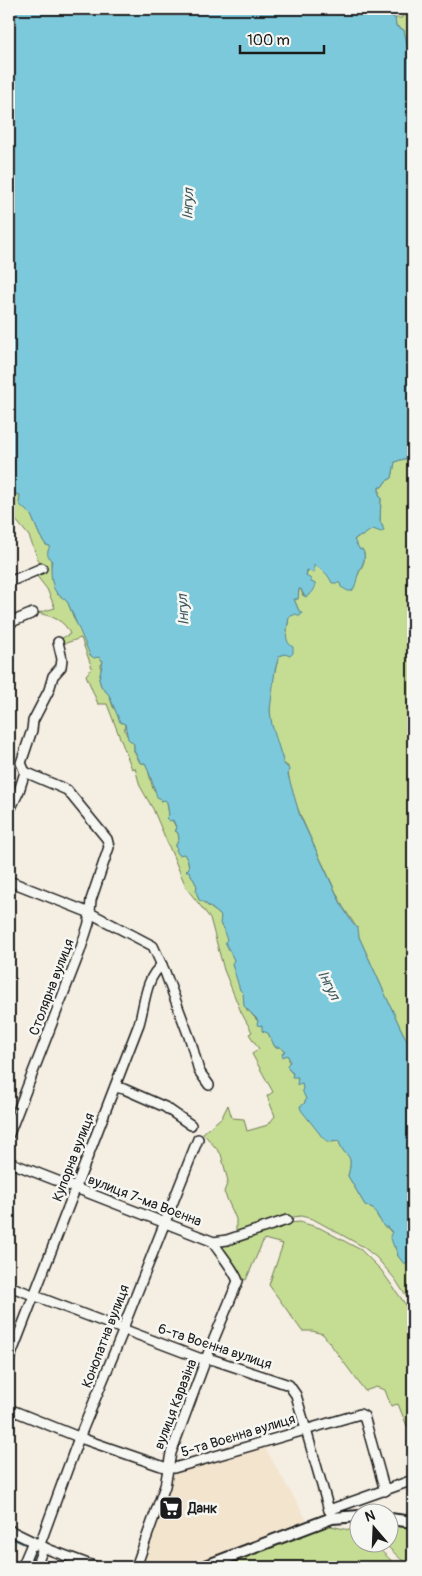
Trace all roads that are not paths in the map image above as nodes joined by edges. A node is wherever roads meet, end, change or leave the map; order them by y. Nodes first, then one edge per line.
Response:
1 (42, 568) dead end
2 (9, 582) edge
3 (33, 613) dead end
4 (9, 623) edge
5 (58, 642) dead end
6 (25, 772) junction
7 (9, 812) edge
8 (9, 881) edge
9 (90, 913) junction
10 (162, 965) junction
11 (209, 1085) dead end
12 (115, 1087) junction
13 (191, 1125) dead end
14 (9, 1134) edge
15 (198, 1139) dead end
16 (9, 1162) edge
17 (76, 1188) junction
18 (287, 1220) dead end
19 (164, 1222) junction
20 (214, 1242) junction
21 (238, 1281) joint
22 (9, 1286) edge
23 (33, 1295) junction
24 (124, 1329) junction
25 (207, 1359) junction
26 (9, 1360) edge
27 (9, 1409) edge
28 (305, 1429) junction
29 (80, 1438) junction
30 (167, 1468) junction
31 (413, 1480) edge
32 (385, 1491) junction
33 (354, 1500) junction
34 (355, 1504) edge
35 (331, 1514) junction
36 (350, 1515) edge
37 (400, 1520) edge
38 (413, 1522) edge
39 (9, 1530) edge
40 (40, 1544) junction
41 (22, 1567) edge
42 (36, 1567) edge
43 (96, 1567) edge
44 (136, 1567) edge
45 (203, 1567) edge

1 - 2 street
3 - 4 street
5 - 6 street
6 - 7 street
6 - 9 street, Столярна вулиця
8 - 9 street
9 - 10 street
9 - 14 street, Столярна вулиця
10 - 11 street
10 - 12 street, Купорна вулиця
12 - 13 street
12 - 17 street, Купорна вулиця
15 - 19 street, Конопатна вулиця
16 - 17 street, вулиця 7-ма Воєнна
17 - 19 street, вулиця 7-ма Воєнна
17 - 23 street, Купорна вулиця
18 - 20 street, вулиця 7-ма Воєнна
19 - 20 street, вулиця 7-ма Воєнна
19 - 24 street, Конопатна вулиця
20 - 21 street, вулиця 7-ма Воєнна
21 - 25 street, вулиця Каразіна
22 - 23 street, 6-та Воєнна вулиця
23 - 24 street, 6-та Воєнна вулиця
23 - 26 street, Купорна вулиця
24 - 25 street, 6-та Воєнна вулиця
24 - 29 street, Конопатна вулиця
25 - 28 street, 6-та Воєнна вулиця
25 - 30 street, вулиця Каразіна
27 - 29 street, 5-та Воєнна вулиця
28 - 30 street, 5-та Воєнна вулиця
28 - 32 street, 5-та Воєнна вулиця
28 - 35 street, 6-та Воєнна вулиця
29 - 30 street, 5-та Воєнна вулиця
29 - 40 street, Конопатна вулиця
30 - 44 street, вулиця Каразіна
31 - 32 street
32 - 33 street
33 - 34 street
33 - 35 street
35 - 36 main road
35 - 45 main road
37 - 38 main road
39 - 40 street
40 - 41 street, Конопатна вулиця
40 - 42 street, Конопатна вулиця
40 - 43 street

